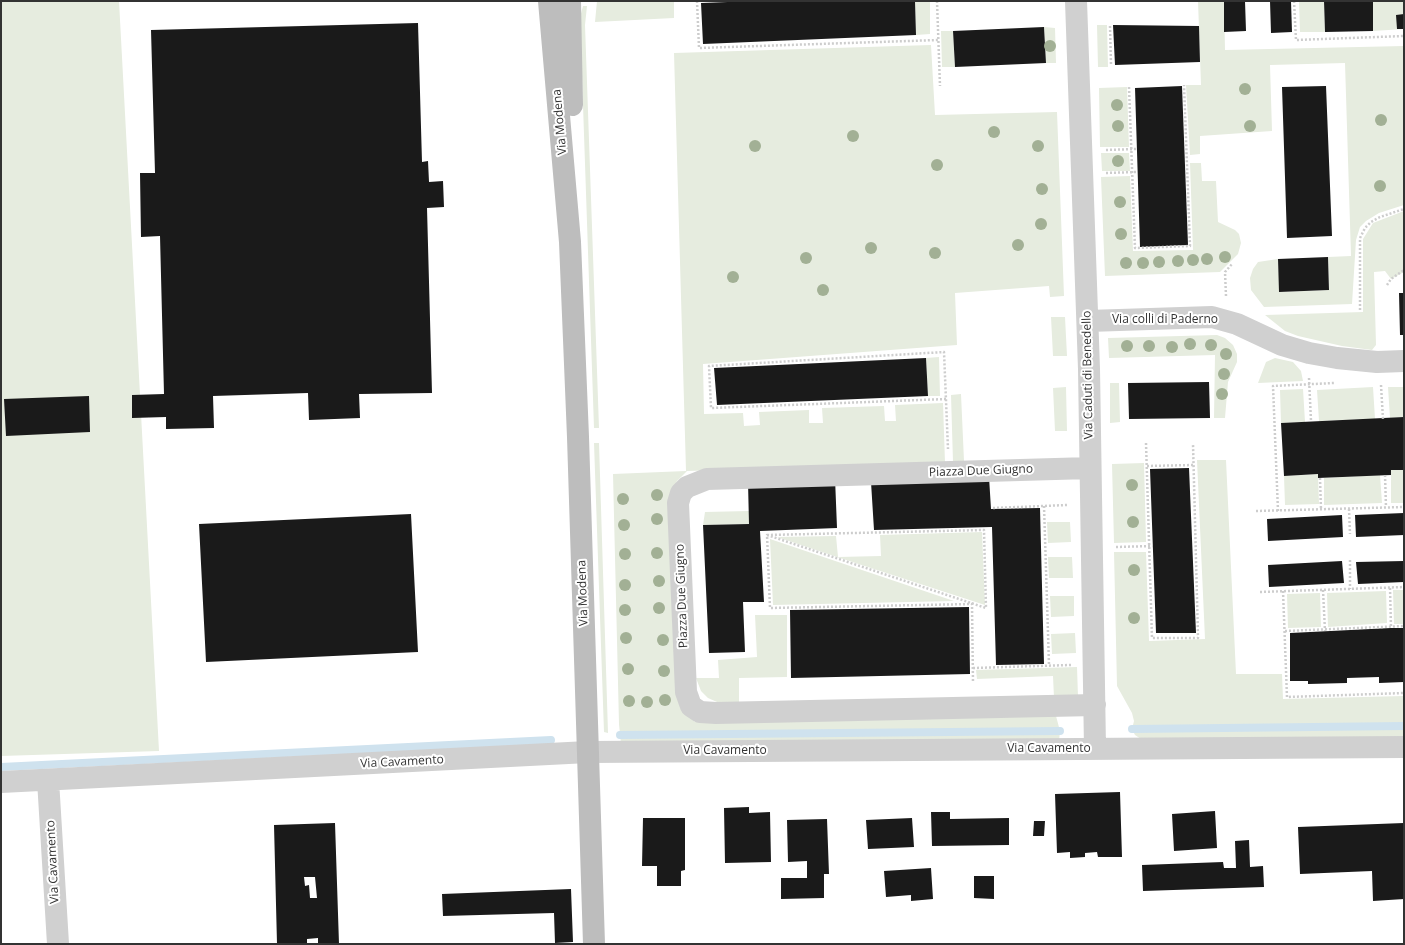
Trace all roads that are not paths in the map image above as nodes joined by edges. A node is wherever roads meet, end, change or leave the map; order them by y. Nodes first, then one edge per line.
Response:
1 (550, 1) edge
2 (570, 1) edge
3 (1076, 1) edge
4 (570, 242) junction
5 (1088, 321) junction
6 (1404, 361) edge
7 (1090, 468) junction
8 (1095, 705) junction
9 (1404, 747) edge
10 (1095, 748) junction
11 (588, 752) junction
12 (48, 780) junction
13 (1, 782) edge
14 (58, 944) edge
15 (594, 944) edge

1 - 4 main road, Via Modena
2 - 4 main road, Via Modena
3 - 5 street, Via Caduti di Benedello
4 - 11 main road, Via Modena
5 - 6 street, Via colli di Paderno
5 - 7 street, Via Caduti di Benedello
7 - 8 street, Via Caduti di Benedello
7 - 8 street, Piazza Due Giugno
8 - 10 street, Via Caduti di Benedello
9 - 10 street, Via Cavamento
10 - 11 street, Via Cavamento
11 - 12 street, Via Cavamento
11 - 15 main road, Via Modena
12 - 13 street, Via Cavamento
12 - 14 street, Via Cavamento

